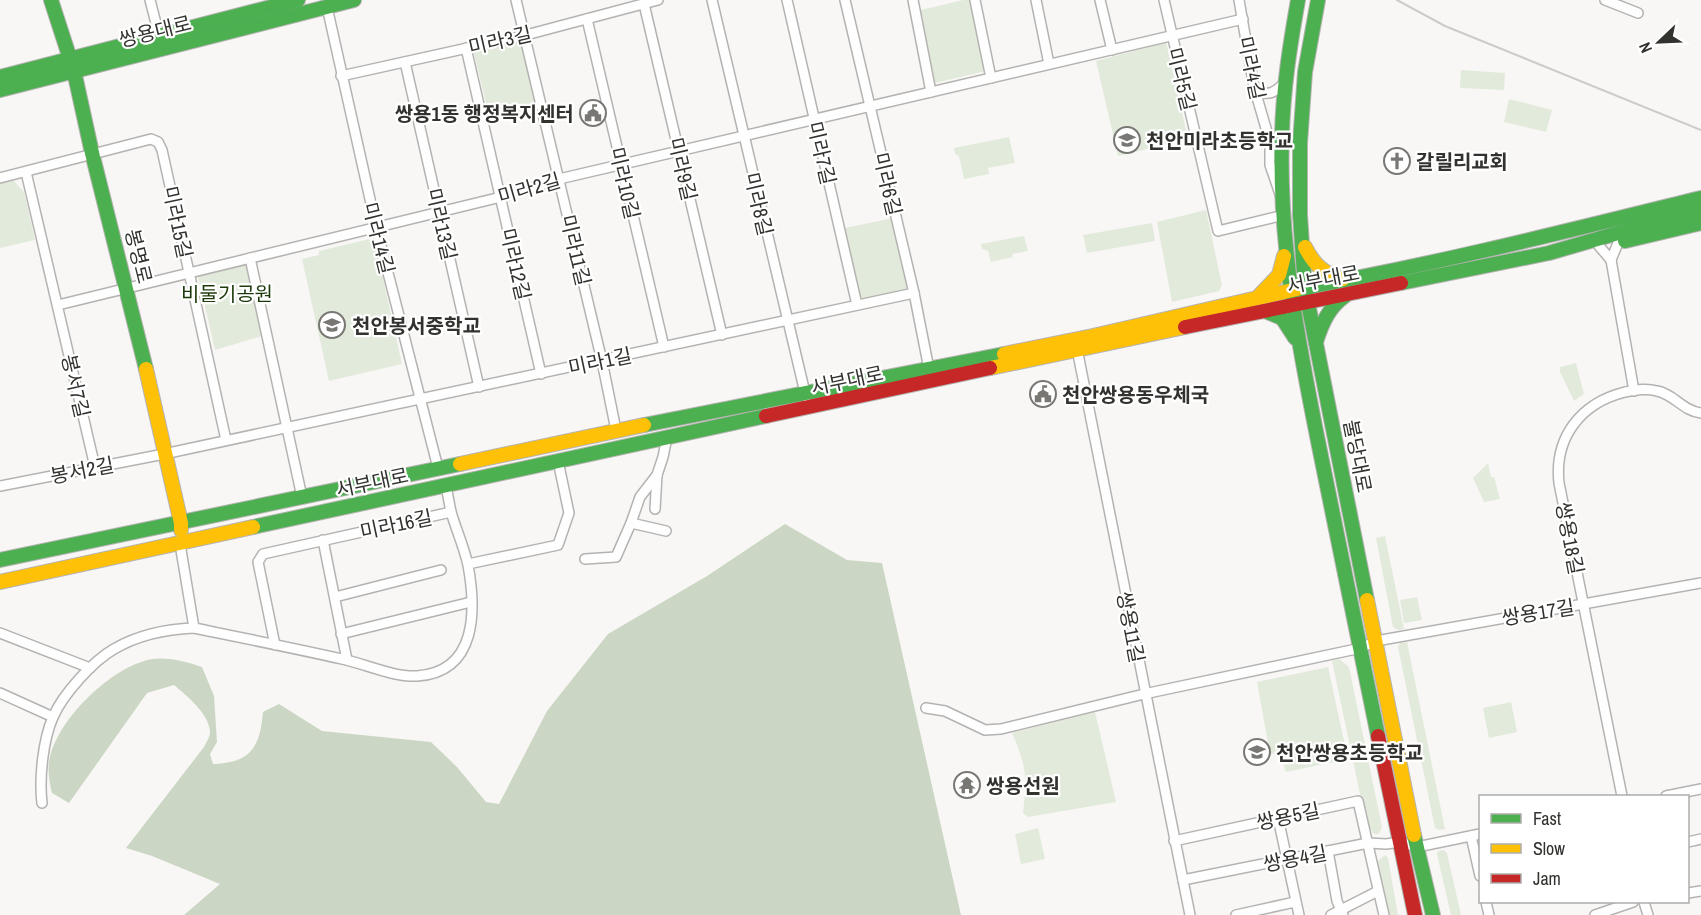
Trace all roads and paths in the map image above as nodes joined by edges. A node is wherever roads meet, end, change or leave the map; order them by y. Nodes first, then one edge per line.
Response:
1 (51, 0) edge
2 (150, 0) edge
3 (298, 0) edge
4 (354, 0) edge
5 (516, 0) edge
6 (658, 0) edge
7 (712, 0) edge
8 (787, 0) edge
9 (845, 0) edge
10 (913, 0) edge
11 (975, 0) edge
12 (1036, 0) edge
13 (1100, 0) edge
14 (1164, 0) edge
15 (1239, 0) edge
16 (1298, 0) edge
17 (1318, 0) edge
18 (1605, 0) edge
19 (265, 4) edge
20 (644, 4) junction
21 (327, 7) junction
22 (1638, 13) dead end
23 (587, 19) junction
24 (1243, 19) junction
25 (159, 35) junction
26 (526, 35) junction
27 (1171, 36) junction
28 (466, 48) junction
29 (1112, 50) junction
30 (405, 62) junction
31 (72, 64) junction
32 (1049, 64) junction
33 (0, 76) edge
34 (341, 76) junction
35 (991, 78) junction
36 (1285, 82) junction
37 (0, 90) edge
38 (1255, 91) junction
39 (931, 92) junction
40 (870, 105) junction
41 (814, 119) junction
42 (743, 135) junction
43 (679, 150) junction
44 (92, 153) junction
45 (621, 164) junction
46 (26, 172) junction
47 (0, 178) edge
48 (559, 179) junction
49 (1701, 190) edge
50 (501, 197) junction
51 (1701, 198) edge
52 (1694, 209) edge
53 (1284, 210) junction
54 (439, 212) junction
55 (1701, 223) edge
56 (376, 226) junction
57 (1286, 233) junction
58 (1553, 235) junction
59 (1301, 237) junction
60 (1618, 243) junction
61 (1599, 246) junction
62 (1549, 253) junction
63 (250, 258) junction
64 (1611, 260) junction
65 (190, 273) junction
66 (1349, 287) junction
67 (127, 288) junction
68 (1305, 288) junction
69 (1290, 290) junction
70 (914, 293) junction
71 (1257, 298) junction
72 (1307, 302) junction
73 (58, 305) junction
74 (857, 305) junction
75 (1292, 305) junction
76 (1265, 311) junction
77 (786, 320) junction
78 (722, 335) junction
79 (1076, 344) junction
80 (1316, 344) junction
81 (664, 348) junction
82 (1301, 350) junction
83 (602, 361) junction
84 (929, 369) junction
85 (542, 374) junction
86 (479, 387) junction
87 (1634, 391) junction
88 (805, 393) junction
89 (420, 400) junction
90 (808, 408) junction
91 (1701, 413) edge
92 (285, 429) junction
93 (616, 430) junction
94 (667, 437) junction
95 (226, 440) junction
96 (164, 454) junction
97 (558, 461) junction
98 (95, 467) junction
99 (438, 468) junction
100 (657, 475) junction
101 (0, 486) edge
102 (446, 486) junction
103 (302, 497) junction
104 (655, 509) dead end
105 (451, 512) junction
106 (631, 523) junction
107 (181, 524) junction
108 (666, 531) dead end
109 (323, 540) junction
110 (180, 544) junction
111 (2, 556) edge
112 (585, 559) dead end
113 (468, 564) junction
114 (441, 570) dead end
115 (0, 582) edge
116 (1701, 583) edge
117 (335, 597) junction
118 (471, 602) junction
119 (1584, 605) junction
120 (194, 628) junction
121 (0, 633) edge
122 (341, 634) junction
123 (1376, 641) junction
124 (275, 645) junction
125 (1360, 648) junction
126 (346, 660) junction
127 (90, 668) junction
128 (0, 693) edge
129 (1144, 694) junction
130 (926, 708) dead end
131 (53, 717) junction
132 (1701, 789) edge
133 (1622, 795) edge
134 (1671, 795) edge
135 (42, 803) dead end
136 (1278, 818) junction
137 (1476, 835) edge
138 (1174, 841) junction
139 (1368, 843) junction
140 (1408, 844) junction
141 (1328, 851) junction
142 (1287, 859) junction
143 (1479, 866) edge
144 (1183, 880) junction
145 (1378, 891) junction
146 (1295, 902) junction
147 (1630, 903) edge
148 (1342, 912) edge
149 (1190, 915) edge
150 (1236, 915) edge
151 (1299, 915) edge
152 (1331, 915) edge
153 (1384, 915) edge
154 (1415, 915) edge
155 (1433, 915) edge
156 (1595, 915) edge

1 - 31 main road, 봉명로
2 - 25 street
3 - 19 main road, 쌍용대로
4 - 21 main road, 쌍용대로
5 - 26 street, 미라11길
6 - 20 street, 미라3길
7 - 42 street, 미라8길
8 - 41 street, 미라7길
9 - 40 street, 미라6길
10 - 39 street
11 - 35 street
12 - 32 street
13 - 29 street
14 - 27 street, 미라5길
15 - 24 street, 미라4길
16 - 36 main road, 불당대로
17 - 59 main road, 불당대로
18 - 22 street
19 - 25 main road, 쌍용대로
20 - 23 street, 미라3길
20 - 43 street, 미라9길
21 - 31 main road, 쌍용대로
21 - 34 street, 미라14길
23 - 26 street, 미라3길
23 - 45 street, 미라10길
24 - 27 street, 미라2길
24 - 38 street, 미라4길
25 - 31 main road, 쌍용대로
26 - 28 street, 미라3길
26 - 48 street, 미라11길
27 - 29 street, 미라2길
27 - 53 street, 미라5길
28 - 30 street, 미라3길
28 - 50 street, 미라12길
29 - 32 street, 미라2길
30 - 34 street, 미라3길
30 - 54 street, 미라13길
31 - 33 main road, 쌍용대로
31 - 37 main road, 쌍용대로
31 - 44 main road, 봉명로
32 - 35 street, 미라2길
34 - 56 street, 미라14길
35 - 39 street, 미라2길
36 - 38 street
36 - 53 main road, 불당대로
38 - 53 street, 미라4길
39 - 40 street, 미라2길
40 - 41 street, 미라2길
40 - 70 street, 미라6길
41 - 42 street, 미라2길
41 - 74 street, 미라7길
42 - 43 street, 미라2길
42 - 77 street, 미라8길
43 - 45 street, 미라2길
43 - 78 street, 미라9길
44 - 46 street
44 - 65 street, 미라15길
44 - 67 main road, 봉명로
45 - 48 street, 미라2길
45 - 81 street, 미라10길
46 - 47 street
46 - 73 street, 봉서7길
48 - 50 street, 미라2길
48 - 83 street, 미라11길
49 - 52 main road
49 - 58 main road
50 - 54 street, 미라2길
50 - 85 street, 미라12길
51 - 52 main road, 서부대로
52 - 58 main road, 서부대로
52 - 62 main road, 서부대로
53 - 57 main road, 불당대로
54 - 56 street, 미라2길
54 - 86 street, 미라13길
55 - 60 main road
56 - 63 street, 미라2길
56 - 89 street, 미라14길
57 - 69 main road, 불당대로
57 - 71 main road
58 - 66 main road, 서부대로
59 - 66 main road
59 - 68 main road, 불당대로
60 - 61 main road
60 - 64 street
61 - 62 main road
61 - 64 street
62 - 66 main road, 서부대로
63 - 65 street, 미라2길
63 - 92 street
64 - 87 street
65 - 67 street, 미라2길
65 - 95 street, 미라15길
66 - 68 main road, 서부대로
66 - 72 main road, 서부대로
66 - 80 main road
67 - 73 street
67 - 96 main road, 봉명로
68 - 69 main road, 서부대로
68 - 72 main road, 불당대로
69 - 71 main road, 서부대로
69 - 75 main road, 불당대로
70 - 74 street, 미라1길
70 - 84 street, 미라6길
71 - 79 main road, 서부대로
72 - 75 main road, 서부대로
72 - 80 main road, 불당대로
73 - 98 street, 봉서7길
74 - 77 street, 미라1길
75 - 76 main road, 서부대로
75 - 82 main road, 불당대로
76 - 79 main road, 서부대로
76 - 82 main road
77 - 78 street, 미라1길
77 - 88 street, 미라8길
78 - 81 street, 미라1길
79 - 84 main road, 서부대로
79 - 90 main road, 서부대로
79 - 129 street, 쌍용11길
80 - 123 main road, 불당대로
81 - 83 street, 미라1길
82 - 125 main road, 불당대로
83 - 85 street, 미라1길
83 - 93 street, 미라11길
84 - 88 main road, 서부대로
85 - 86 street, 미라1길
86 - 89 street, 미라1길
87 - 91 street, 쌍용18길
87 - 119 street, 쌍용18길
88 - 90 street, 미라8길
88 - 93 main road, 서부대로
89 - 92 street, 미라1길
89 - 99 street, 미라14길
90 - 94 main road, 서부대로
92 - 95 street, 미라1길
92 - 103 street
93 - 99 main road, 서부대로
94 - 97 main road, 서부대로
94 - 100 street
95 - 96 street, 미라1길
96 - 98 street, 봉서2길
96 - 107 main road, 봉명로
97 - 102 main road, 서부대로
97 - 113 street
98 - 101 street, 봉서2길
99 - 103 main road, 서부대로
100 - 104 street
100 - 106 street
102 - 105 street
102 - 110 main road, 서부대로
103 - 107 main road, 서부대로
105 - 109 street, 미라16길
105 - 113 street, 미라16길
106 - 108 street
106 - 112 street
107 - 110 main road, 봉명로
107 - 111 main road, 서부대로
109 - 117 street
109 - 124 street, 미라16길
110 - 115 main road, 서부대로
110 - 120 street
113 - 118 street, 미라16길
114 - 117 street
116 - 119 street, 쌍용17길
117 - 122 street
118 - 122 street
118 - 126 street, 미라16길
119 - 123 street, 쌍용17길
119 - 133 street, 쌍용18길
120 - 124 street, 미라16길
120 - 127 street, 미라16길
121 - 127 street
122 - 126 street
123 - 125 street, 쌍용17길
123 - 140 main road, 불당대로
124 - 126 street, 미라16길
125 - 129 street, 쌍용17길
125 - 140 main road, 불당대로
127 - 131 street, 미라16길
128 - 131 street
129 - 130 street, 쌍용17길
129 - 138 street, 쌍용11길
131 - 135 street
132 - 134 street
136 - 138 street, 쌍용5길
136 - 139 street, 쌍용5길
136 - 142 street
137 - 140 street, 쌍용4길
137 - 143 street
138 - 144 street, 쌍용11길
139 - 140 street, 쌍용4길
139 - 141 street, 쌍용4길
139 - 145 street
140 - 154 main road, 불당대로
140 - 155 main road, 불당대로
141 - 142 street, 쌍용4길
141 - 148 street
142 - 144 street, 쌍용4길
142 - 146 street
144 - 149 street, 쌍용11길
145 - 148 street
145 - 153 street
146 - 150 street
146 - 151 street
147 - 156 street
148 - 152 street

